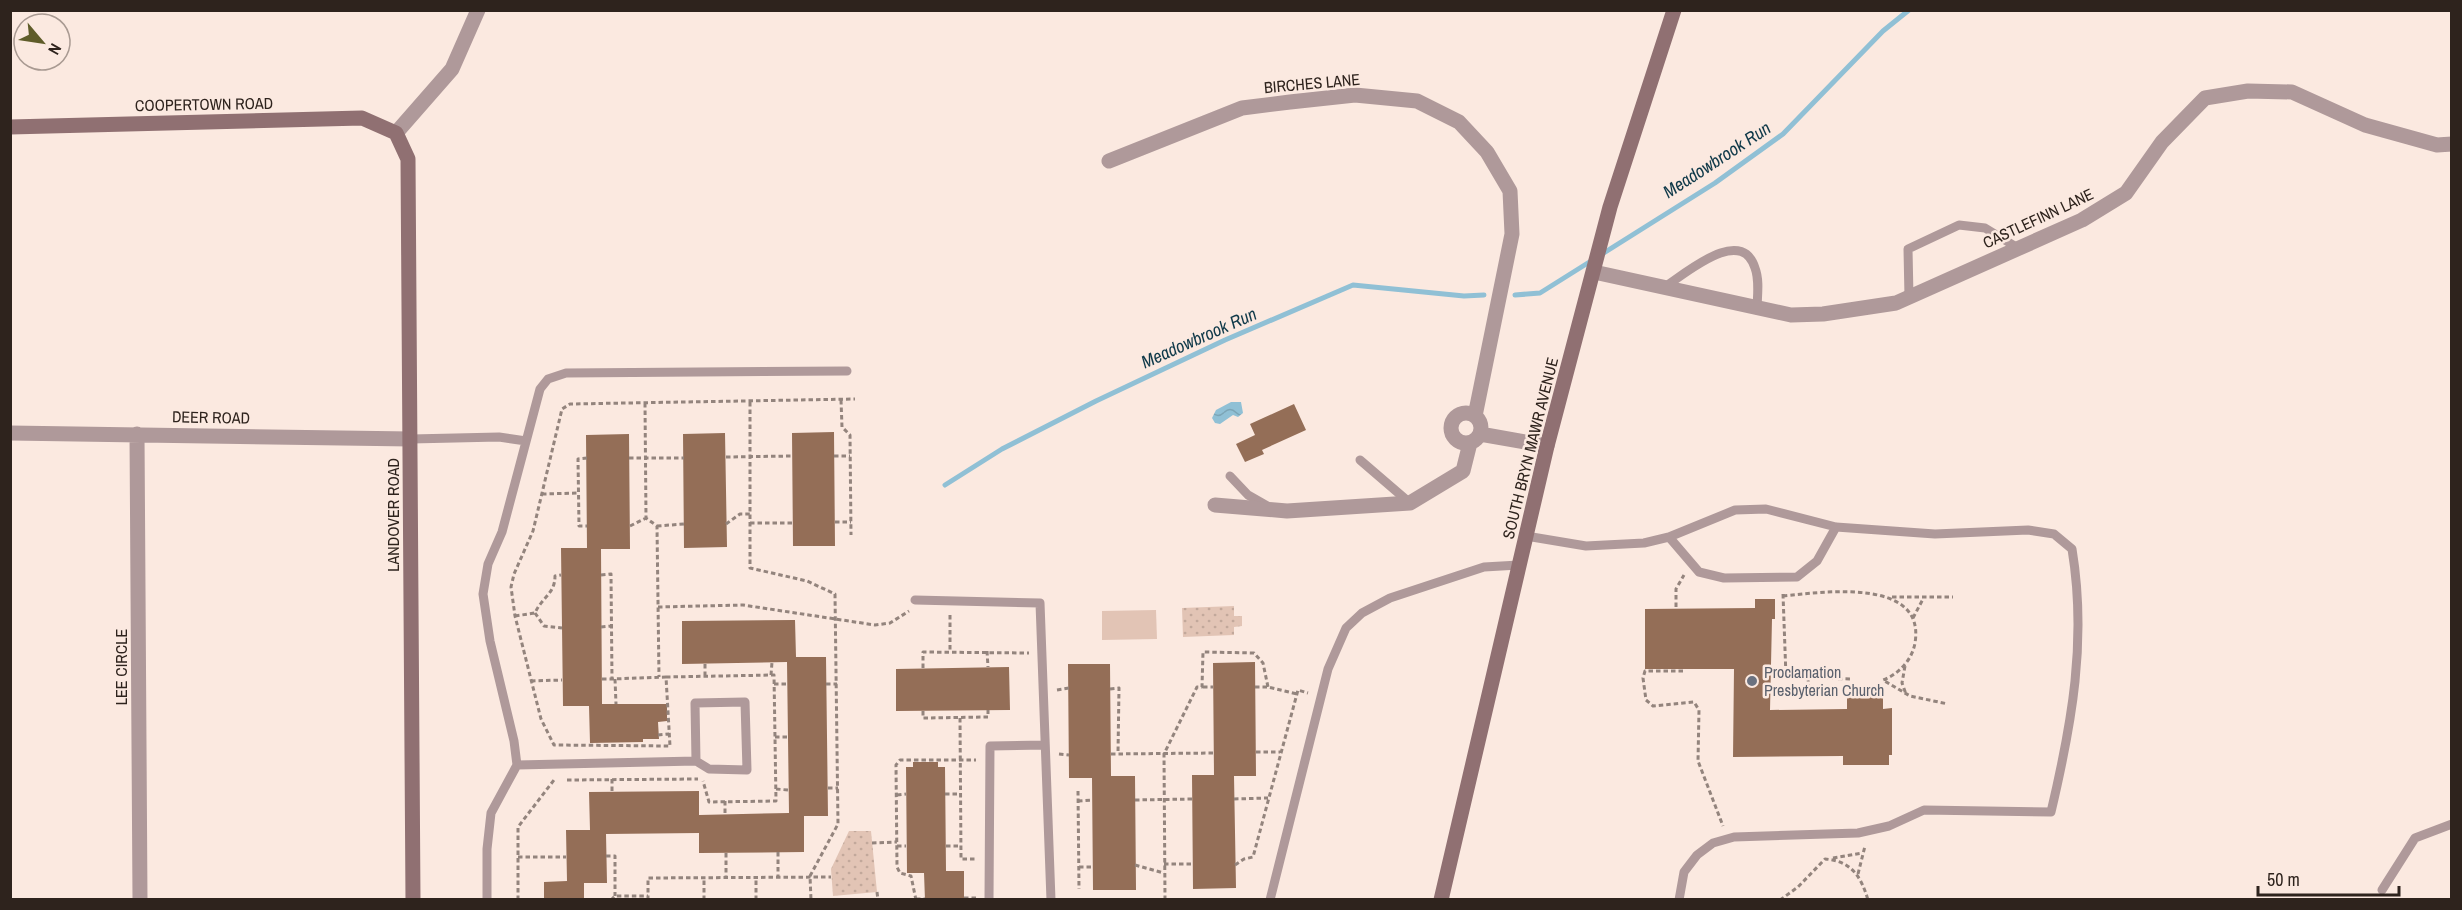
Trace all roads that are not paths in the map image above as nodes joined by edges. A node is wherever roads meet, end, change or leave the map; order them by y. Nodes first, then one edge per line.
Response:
1 (478, 10) edge
2 (1674, 10) edge
3 (10, 127) edge
4 (396, 133) junction
5 (2451, 144) edge
6 (1109, 161) dead end
7 (2018, 248) junction
8 (1596, 268) junction
9 (1663, 288) junction
10 (1909, 297) junction
11 (1757, 310) junction
12 (847, 371) dead end
13 (1475, 416) junction
14 (10, 433) edge
15 (137, 434) junction
16 (411, 439) junction
17 (1475, 439) junction
18 (526, 441) junction
19 (1547, 446) junction
20 (1360, 460) dead end
21 (1230, 476) dead end
22 (1410, 503) junction
23 (1215, 505) dead end
24 (1274, 510) junction
25 (1836, 527) junction
26 (1526, 536) junction
27 (1669, 537) junction
28 (1520, 565) junction
29 (915, 600) road end
30 (1044, 745) junction
31 (696, 761) junction
32 (517, 765) junction
33 (2451, 824) edge
34 (2382, 890) dead end
35 (140, 900) edge
36 (413, 900) edge
37 (487, 900) edge
38 (989, 900) edge
39 (1051, 900) edge
40 (1270, 900) edge
41 (1441, 900) edge
42 (1679, 900) edge

1 - 4 street
2 - 8 street, SOUTH BRYN MAWR AVENUE
3 - 4 street, COOPERTOWN ROAD
4 - 16 street, LANDOVER ROAD
5 - 7 street, CASTLEFINN LANE
6 - 13 street, BIRCHES LANE
7 - 10 street, CASTLEFINN LANE
7 - 10 lane
8 - 9 street, CASTLEFINN LANE
8 - 19 street, SOUTH BRYN MAWR AVENUE
9 - 11 street, CASTLEFINN LANE
9 - 11 lane
10 - 11 street, CASTLEFINN LANE
12 - 18 lane
13 - 17 street, BIRCHES LANE
13 - 17 street
14 - 15 street, DEER ROAD
15 - 16 street, DEER ROAD
15 - 35 street, LEE CIRCLE
16 - 18 lane
16 - 36 street, LANDOVER ROAD
17 - 19 street
17 - 22 street
18 - 32 lane
19 - 26 street, SOUTH BRYN MAWR AVENUE
20 - 22 lane
21 - 24 lane
22 - 24 street
23 - 24 street
25 - 27 lane
25 - 27 lane
25 - 42 lane
26 - 27 lane
26 - 28 street, SOUTH BRYN MAWR AVENUE
28 - 40 lane
28 - 41 street, SOUTH BRYN MAWR AVENUE
29 - 30 lane
30 - 38 lane
30 - 39 lane
31 - 31 lane
31 - 32 lane
32 - 37 lane
33 - 34 lane

